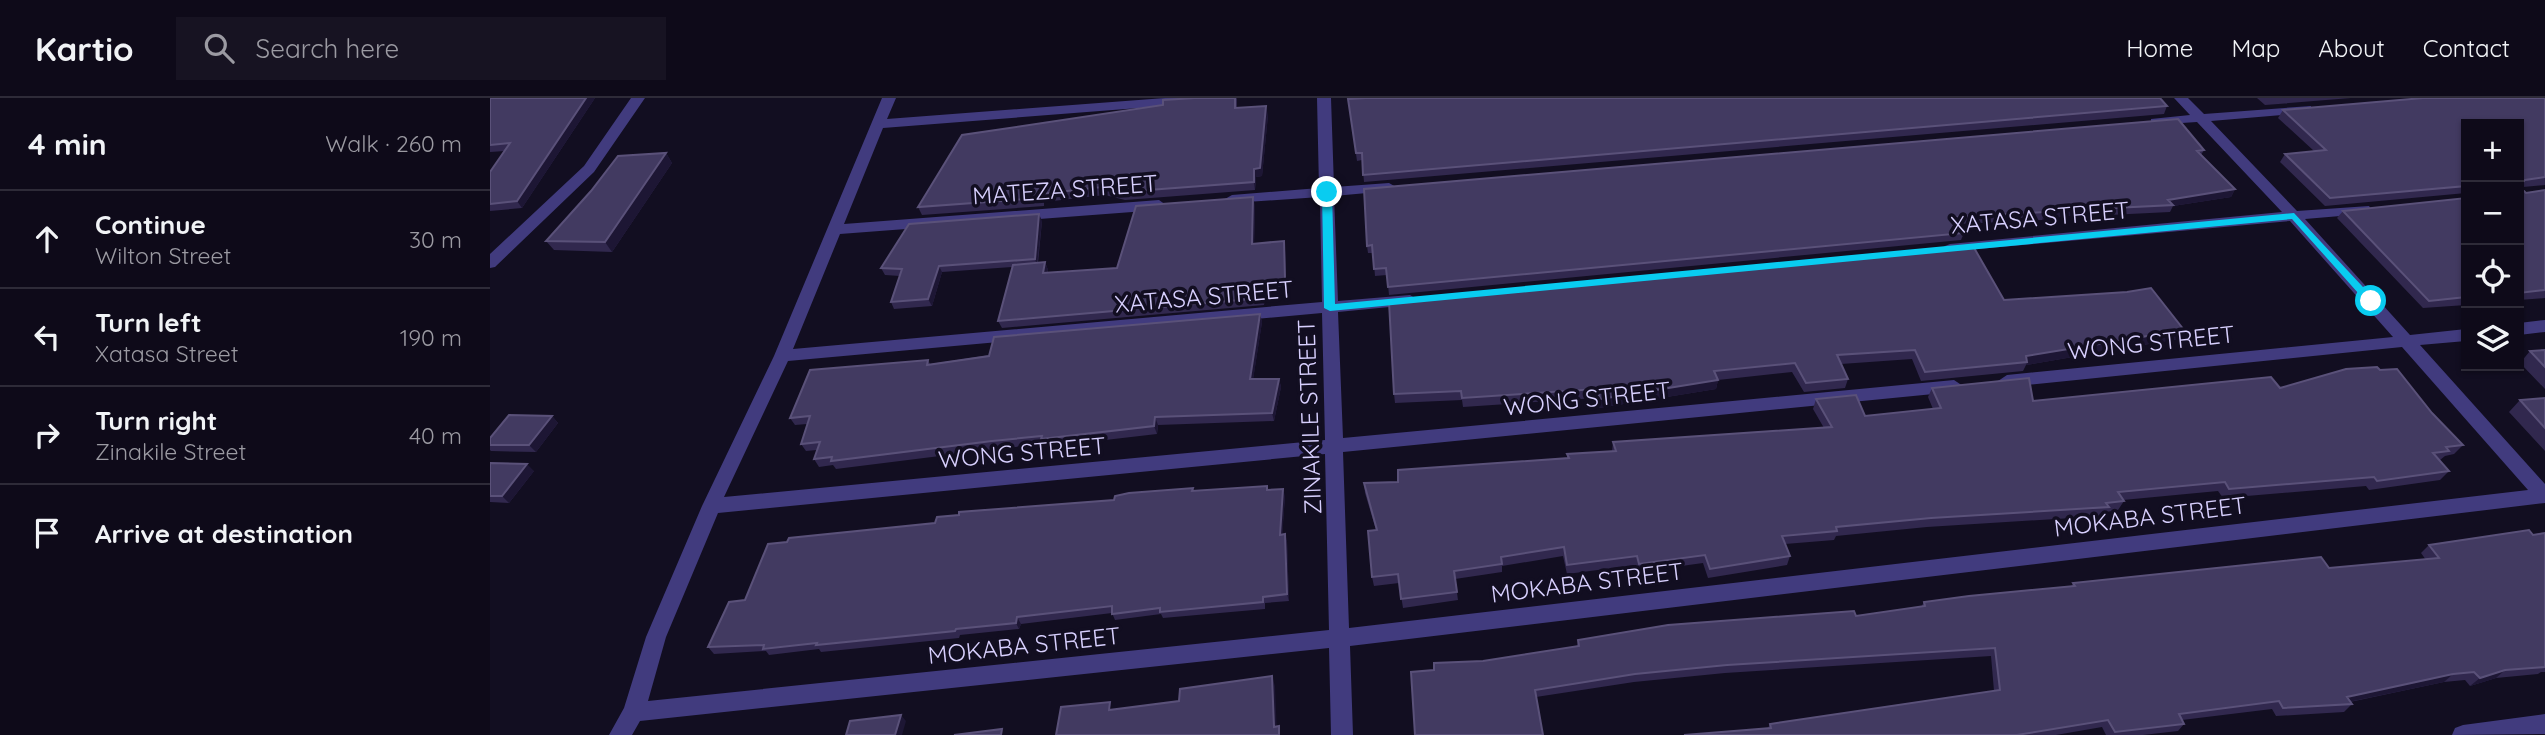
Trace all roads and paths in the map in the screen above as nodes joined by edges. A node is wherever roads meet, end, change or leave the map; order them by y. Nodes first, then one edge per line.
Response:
1 (638, 98) edge
2 (889, 98) edge
3 (1216, 98) edge
4 (1324, 98) edge
5 (2181, 98) edge
6 (2321, 107) edge
7 (2200, 118) junction
8 (2145, 123) edge
9 (878, 124) junction
10 (1410, 185) edge
11 (1327, 192) junction
12 (1217, 200) edge
13 (1176, 204) edge
14 (2387, 207) edge
15 (2294, 216) junction
16 (834, 230) junction
17 (1936, 250) edge
18 (490, 263) edge
19 (1426, 298) edge
20 (1330, 308) junction
21 (2545, 327) edge
22 (2524, 329) edge
23 (2461, 336) edge
24 (2408, 341) junction
25 (782, 356) junction
26 (1336, 447) junction
27 (2545, 495) edge
28 (711, 506) junction
29 (1338, 638) junction
30 (634, 712) junction
31 (2545, 724) edge
32 (620, 735) edge
33 (1342, 735) edge
34 (2463, 735) edge

1 - 18 street
2 - 9 street
3 - 9 street
4 - 11 street, ZINAKILE STREET
5 - 7 street
6 - 7 street
7 - 8 street
7 - 15 street
9 - 16 street
10 - 11 street
11 - 12 street
11 - 20 street, ZINAKILE STREET
13 - 16 street, MATEZA STREET
14 - 15 street, XATASA STREET
15 - 17 street, XATASA STREET
15 - 24 street
16 - 25 street
19 - 20 street, XATASA STREET
20 - 25 street, XATASA STREET
20 - 26 street, ZINAKILE STREET
21 - 22 street
23 - 24 street, WONG STREET
24 - 26 street, WONG STREET
24 - 27 street
25 - 28 street
26 - 28 street, WONG STREET
26 - 29 street, ZINAKILE STREET
27 - 29 street, MOKABA STREET
28 - 30 street
29 - 30 street, MOKABA STREET
29 - 33 street, ZINAKILE STREET
30 - 32 street
31 - 34 street

